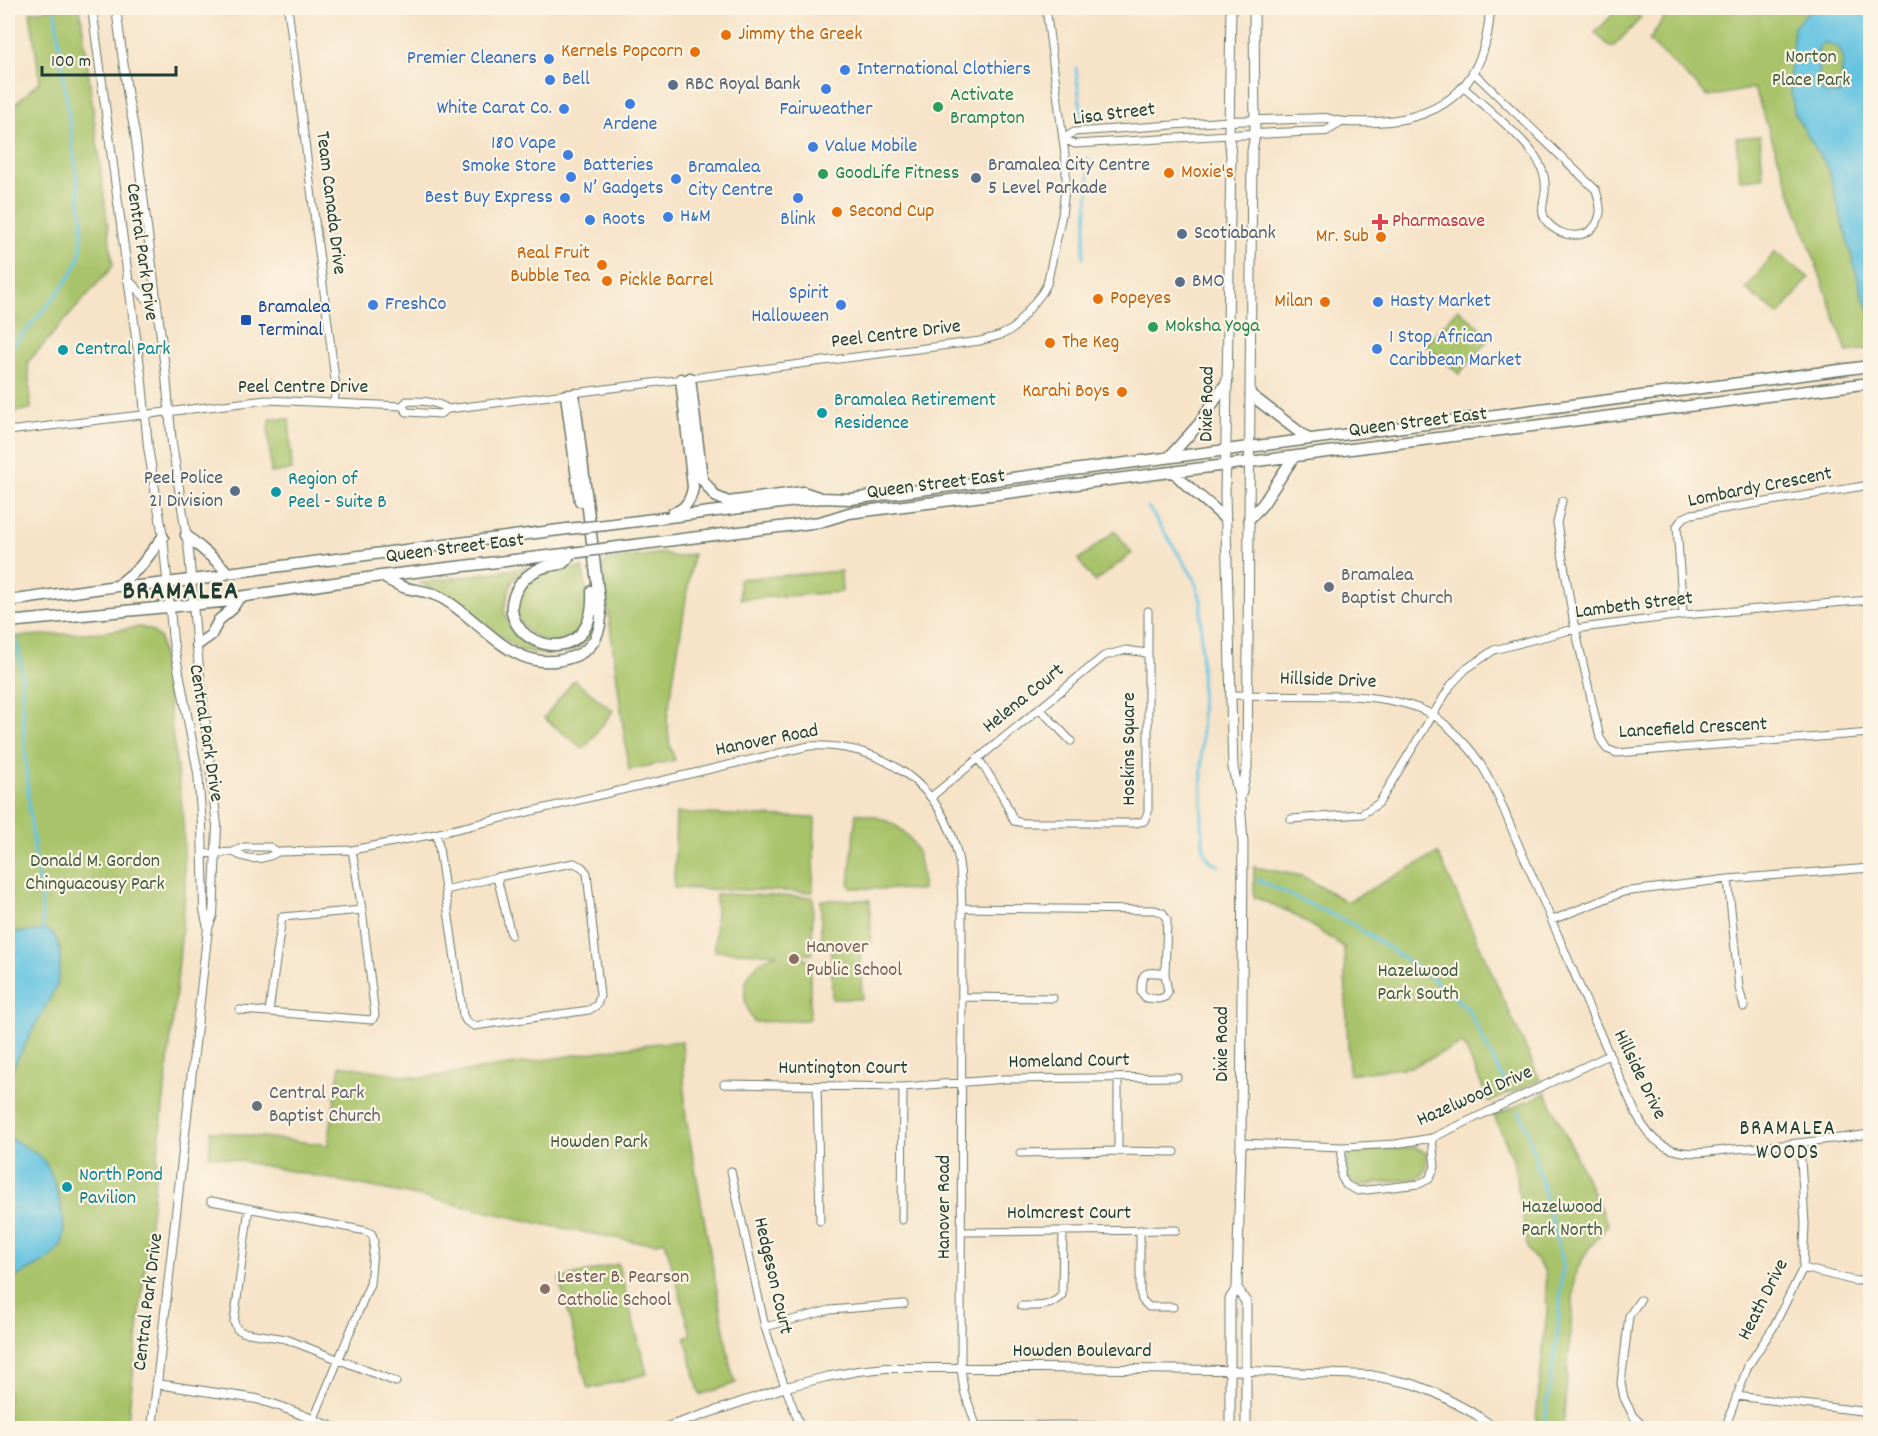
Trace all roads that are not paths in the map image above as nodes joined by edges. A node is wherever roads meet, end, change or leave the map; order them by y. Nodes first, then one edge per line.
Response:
1 (92, 8) edge
2 (116, 8) edge
3 (288, 8) edge
4 (1046, 8) edge
5 (1231, 8) edge
6 (1254, 8) edge
7 (1490, 8) edge
8 (1473, 72) junction
9 (1463, 87) junction
10 (1229, 121) junction
11 (1255, 121) junction
12 (1340, 123) junction
13 (1536, 133) junction
14 (1255, 134) junction
15 (1229, 135) junction
16 (1063, 139) junction
17 (1526, 144) junction
18 (127, 279) junction
19 (156, 303) junction
20 (1870, 366) edge
21 (686, 379) junction
22 (1227, 382) junction
23 (1745, 382) junction
24 (1870, 383) edge
25 (570, 394) junction
26 (1251, 395) junction
27 (334, 403) junction
28 (1704, 405) junction
29 (169, 412) junction
30 (145, 415) junction
31 (8, 431) edge
32 (1307, 438) junction
33 (1250, 446) junction
34 (1226, 449) junction
35 (1170, 456) junction
36 (1293, 458) junction
37 (1250, 463) junction
38 (1225, 466) junction
39 (1175, 473) junction
40 (1870, 485) edge
41 (821, 498) junction
42 (1562, 501) dead end
43 (1225, 519) junction
44 (1249, 519) junction
45 (630, 522) junction
46 (186, 535) junction
47 (163, 537) junction
48 (572, 553) junction
49 (228, 573) junction
50 (381, 576) junction
51 (191, 580) junction
52 (168, 583) junction
53 (117, 586) junction
54 (239, 597) junction
55 (1870, 600) edge
56 (8, 601) edge
57 (193, 605) junction
58 (170, 607) junction
59 (1148, 611) dead end
60 (1683, 615) junction
61 (8, 622) edge
62 (1574, 629) junction
63 (197, 645) junction
64 (1147, 653) junction
65 (1230, 695) junction
66 (1247, 695) junction
67 (1039, 708) junction
68 (1434, 716) junction
69 (1870, 733) edge
70 (1071, 741) dead end
71 (978, 758) junction
72 (931, 796) junction
73 (1240, 800) junction
74 (1291, 819) dead end
75 (437, 834) junction
76 (352, 850) junction
77 (233, 852) junction
78 (278, 852) junction
79 (216, 853) junction
80 (203, 854) junction
81 (1870, 868) edge
82 (497, 877) junction
83 (1728, 879) junction
84 (446, 890) junction
85 (962, 908) junction
86 (362, 910) junction
87 (1552, 920) junction
88 (208, 928) junction
89 (511, 935) dead end
90 (1165, 974) junction
91 (962, 997) junction
92 (1053, 998) dead end
93 (1744, 1007) dead end
94 (240, 1010) dead end
95 (269, 1012) junction
96 (1609, 1055) junction
97 (1177, 1077) dead end
98 (1118, 1078) junction
99 (962, 1083) junction
100 (724, 1084) dead end
101 (817, 1086) junction
102 (903, 1087) junction
103 (1870, 1134) edge
104 (1432, 1138) junction
105 (1241, 1143) junction
106 (1800, 1144) junction
107 (1342, 1147) junction
108 (1118, 1151) junction
109 (1175, 1152) dead end
110 (1020, 1153) dead end
111 (731, 1171) dead end
112 (211, 1201) dead end
113 (249, 1208) junction
114 (902, 1220) dead end
115 (819, 1221) dead end
116 (1140, 1230) junction
117 (1176, 1230) dead end
118 (1063, 1231) junction
119 (962, 1232) junction
120 (1803, 1268) junction
121 (1870, 1280) edge
122 (1237, 1288) junction
123 (1640, 1300) dead end
124 (904, 1304) dead end
125 (1021, 1306) dead end
126 (1173, 1307) dead end
127 (765, 1327) junction
128 (340, 1359) junction
129 (961, 1368) junction
130 (1230, 1370) junction
131 (1246, 1370) junction
132 (396, 1383) dead end
133 (157, 1384) junction
134 (786, 1387) junction
135 (1736, 1396) junction
136 (1870, 1412) edge
137 (312, 1424) edge
138 (977, 1427) edge
139 (1066, 1427) edge
140 (152, 1428) edge
141 (335, 1428) edge
142 (664, 1428) edge
143 (801, 1428) edge
144 (1163, 1428) edge
145 (1230, 1428) edge
146 (1246, 1428) edge
147 (1495, 1428) edge
148 (1645, 1428) edge
149 (1725, 1428) edge

1 - 18 street, Central Park Drive
2 - 19 street, Central Park Drive
3 - 27 street, Team Canada Drive
4 - 16 street, Peel Centre Drive
5 - 10 main road, Dixie Road
6 - 11 main road, Dixie Road
7 - 8 street, Lisa Street
8 - 9 street, Lisa Street
8 - 13 street
9 - 12 street, Lisa Street
9 - 17 street
10 - 11 street, Lisa Street
10 - 15 main road, Dixie Road
10 - 16 street, Lisa Street
11 - 12 street, Lisa Street
11 - 14 main road, Dixie Road
12 - 14 street, Lisa Street
13 - 17 street
13 - 17 street
14 - 15 street, Lisa Street
14 - 26 main road, Dixie Road
15 - 16 street, Lisa Street
15 - 22 main road, Dixie Road
16 - 21 street, Peel Centre Drive
18 - 19 street
18 - 30 street, Central Park Drive
19 - 29 street, Central Park Drive
20 - 23 main road, Queen Street East
21 - 25 street, Peel Centre Drive
21 - 41 main road
21 - 45 main road
22 - 34 main road, Dixie Road
22 - 35 main road
23 - 28 main road
23 - 32 main road, Queen Street East
24 - 28 main road, Queen Street East
25 - 27 street, Peel Centre Drive
25 - 48 main road
25 - 50 main road
26 - 32 main road
26 - 33 main road, Dixie Road
27 - 29 street, Peel Centre Drive
28 - 36 main road, Queen Street East
29 - 30 street, Peel Centre Drive
29 - 46 street, Central Park Drive
30 - 31 street, Peel Centre Drive
30 - 47 street, Central Park Drive
32 - 33 main road, Queen Street East
33 - 34 main road, Queen Street East
33 - 37 main road, Dixie Road
34 - 35 main road, Queen Street East
34 - 38 main road, Dixie Road
35 - 41 main road, Queen Street East
36 - 37 main road, Queen Street East
36 - 44 main road
37 - 38 main road, Queen Street East
37 - 44 main road, Dixie Road
38 - 39 main road, Queen Street East
38 - 43 main road, Dixie Road
39 - 43 main road
39 - 48 main road, Queen Street East, bridge
40 - 60 street, Lombardy Crescent
41 - 45 main road, Queen Street East
42 - 62 street, Lancefield Crescent
43 - 65 main road, Dixie Road
44 - 66 main road, Dixie Road
45 - 49 main road, Queen Street East, bridge
46 - 49 main road
46 - 51 street, Central Park Drive
47 - 52 street, Central Park Drive
47 - 53 main road
48 - 50 main road, Queen Street East
49 - 51 main road, Queen Street East
50 - 54 main road, Queen Street East
51 - 52 main road, Queen Street East
51 - 57 street, Central Park Drive
52 - 53 main road, Queen Street East
52 - 58 street, Central Park Drive
53 - 56 main road, Queen Street East
54 - 57 main road, Queen Street East
54 - 63 main road
55 - 60 street, Lambeth Street
57 - 58 main road, Queen Street East
57 - 63 street, Central Park Drive
58 - 61 main road, Queen Street East
58 - 80 street, Central Park Drive
59 - 64 street
60 - 62 street, Lambeth Street
62 - 68 street, Lambeth Street
62 - 69 street, Lancefield Crescent
63 - 79 street, Central Park Drive
64 - 67 street, Helena Court
64 - 71 street, Hoskins Square
65 - 66 street, Hillside Drive
65 - 73 main road, Dixie Road
66 - 68 street, Hillside Drive
66 - 73 main road, Dixie Road
67 - 70 street
67 - 71 street, Helena Court
68 - 74 street, Lambeth Street
68 - 87 street, Hillside Drive
71 - 72 street, Helena Court
72 - 75 street, Hanover Road
72 - 85 street, Hanover Road
73 - 105 main road, Dixie Road
75 - 76 street, Hanover Road
75 - 84 street
76 - 78 street, Hanover Road
76 - 86 street
77 - 78 street, Hanover Road
77 - 78 street, Hanover Road
77 - 79 street, Hanover Road
79 - 80 street, Hanover Road
79 - 88 street, Central Park Drive
80 - 88 street, Central Park Drive
81 - 83 street
82 - 84 street
82 - 84 street
82 - 89 street
83 - 87 street
83 - 93 street
85 - 90 street
85 - 91 street, Hanover Road
86 - 95 street
86 - 95 street
87 - 96 street, Hillside Drive
88 - 133 street, Central Park Drive
90 - 90 street
91 - 92 street
91 - 99 street, Hanover Road
94 - 95 street
96 - 104 street, Hazelwood Drive
96 - 106 street, Hillside Drive
97 - 98 street, Homeland Court
98 - 99 street, Homeland Court
98 - 108 street
99 - 102 street, Huntington Court
99 - 119 street, Hanover Road
100 - 101 street, Huntington Court
101 - 102 street, Huntington Court
101 - 115 street
102 - 114 street
103 - 106 street, Hillside Drive
104 - 107 street, Hazelwood Drive
104 - 107 street
105 - 107 street, Hazelwood Drive
105 - 122 main road, Dixie Road
106 - 120 street, Heath Drive
108 - 109 street
108 - 110 street
111 - 127 street, Hedgeson Court
112 - 113 street
113 - 128 street
113 - 128 street
116 - 117 street, Holmcrest Court
116 - 118 street, Holmcrest Court
116 - 126 street
118 - 119 street, Holmcrest Court
118 - 125 street
119 - 129 street, Hanover Road
120 - 121 street
120 - 135 street, Heath Drive
122 - 130 main road, Dixie Road
122 - 131 main road, Dixie Road
123 - 148 street
124 - 127 street
127 - 134 street, Hedgeson Court
128 - 132 street
128 - 137 street
129 - 130 street, Howden Boulevard
129 - 134 street, Howden Boulevard
129 - 138 street, Hanover Road
130 - 131 street, Howden Boulevard
130 - 145 main road, Dixie Road
131 - 146 main road, Dixie Road
131 - 147 street, Howden Boulevard
133 - 137 street
133 - 140 street, Central Park Drive
134 - 142 street, Howden Boulevard
134 - 143 street, Hedgeson Court
135 - 136 street
135 - 149 street, Heath Drive
137 - 141 street
138 - 139 street
139 - 144 street

